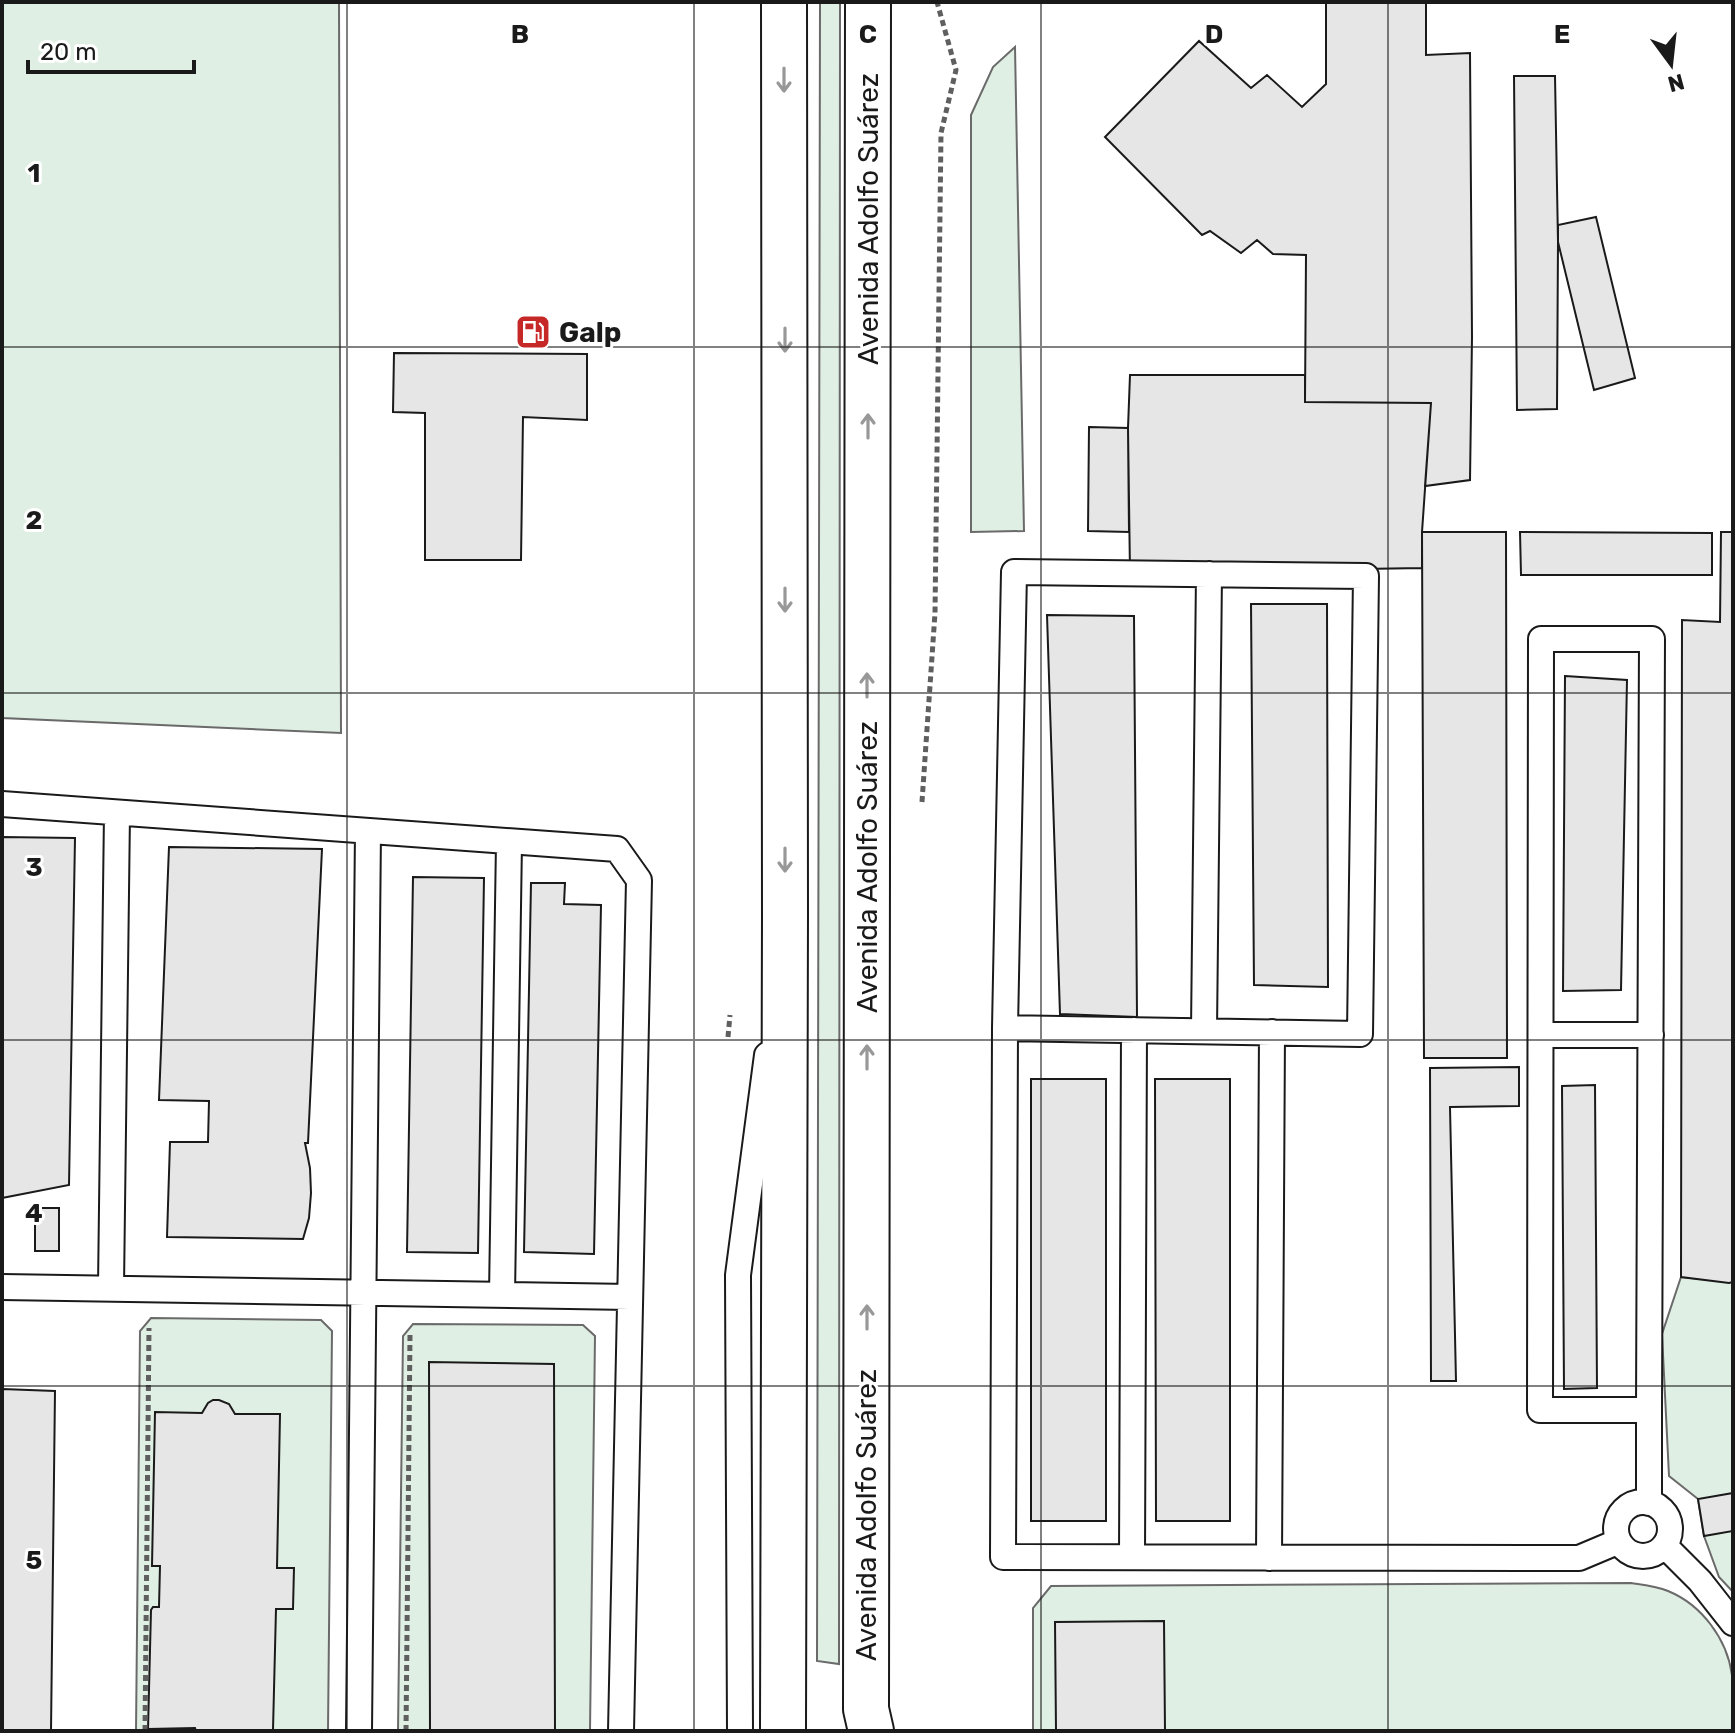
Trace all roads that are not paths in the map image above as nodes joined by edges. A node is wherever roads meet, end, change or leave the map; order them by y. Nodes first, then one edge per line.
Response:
1 (784, 2) edge
2 (868, 2) edge
3 (1209, 574) junction
4 (2, 804) edge
5 (117, 813) junction
6 (368, 831) junction
7 (509, 842) junction
8 (785, 914) junction
9 (1005, 1028) junction
10 (1134, 1030) junction
11 (1204, 1031) junction
12 (1272, 1032) junction
13 (1541, 1035) junction
14 (1651, 1035) junction
15 (2, 1287) edge
16 (111, 1287) junction
17 (364, 1293) junction
18 (502, 1295) junction
19 (630, 1297) junction
20 (1649, 1410) junction
21 (1649, 1503) junction
22 (1617, 1542) junction
23 (1665, 1546) junction
24 (1132, 1557) junction
25 (1269, 1558) junction
26 (1733, 1623) edge
27 (359, 1731) edge
28 (621, 1731) edge
29 (740, 1731) edge
30 (783, 1731) edge
31 (871, 1731) edge

1 -> 8 highway
31 -> 2 highway, Avenida Adolfo Suárez
3 - 9 lane
3 - 11 lane
3 - 12 lane
4 - 5 lane
5 - 6 lane
5 - 16 lane
6 - 7 lane
6 - 17 lane
7 - 18 lane
7 - 19 lane
8 - 29 lane
8 - 30 highway
9 - 10 lane
9 - 24 lane
10 - 11 lane
10 - 24 lane
11 - 12 lane
12 - 25 lane
13 - 14 lane
13 - 14 lane
13 - 20 lane
14 - 20 lane
15 - 16 lane
16 - 17 lane
17 - 18 lane
17 - 27 lane
18 - 19 lane
19 - 28 lane
20 - 21 lane
21 - 22 lane
21 - 23 lane
22 - 23 lane
22 - 25 lane
23 - 26 lane
24 - 25 lane

